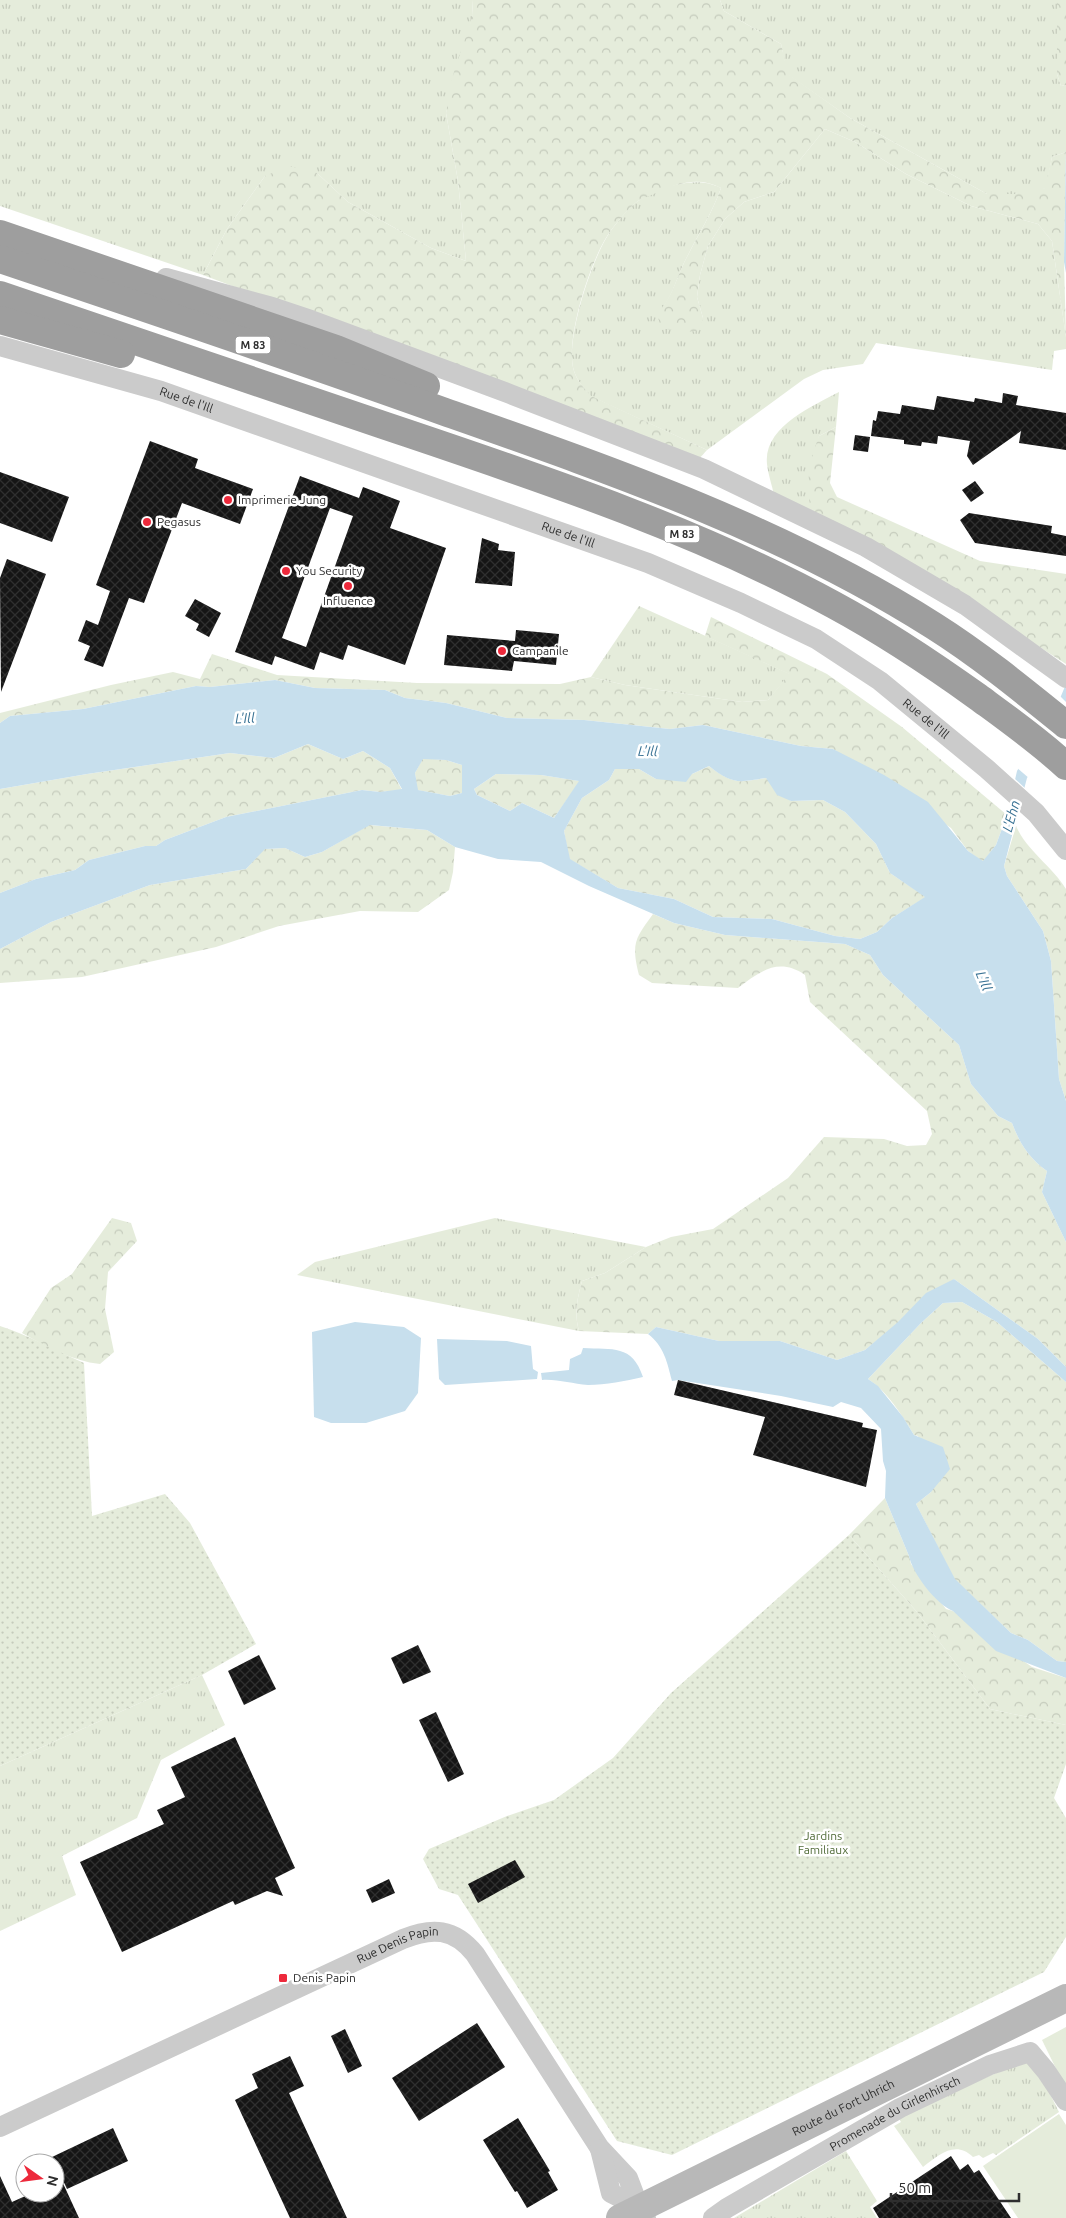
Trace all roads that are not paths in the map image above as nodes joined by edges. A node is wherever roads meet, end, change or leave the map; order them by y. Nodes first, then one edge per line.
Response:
1 (0, 234) edge
2 (0, 259) edge
3 (108, 271) junction
4 (0, 295) edge
5 (0, 320) edge
6 (0, 346) edge
7 (322, 404) junction
8 (504, 433) junction
9 (1060, 672) edge
10 (1066, 725) edge
11 (1063, 764) edge
12 (1066, 850) edge
13 (1066, 1998) edge
14 (1066, 2101) edge
15 (0, 2127) edge
16 (635, 2214) edge
17 (713, 2218) edge

1 - 3 highway
2 - 8 highway, M 83
3 - 8 highway
3 - 9 street
4 - 7 highway, M 83
5 - 7 highway
6 - 12 street, Rue de l'Ill
7 - 11 highway, M 83
8 - 10 highway, M 83
13 - 16 main road, Route du Fort Uhrich
14 - 17 street, Promenade du Girlenhirsch
15 - 16 street, Rue Denis Papin

